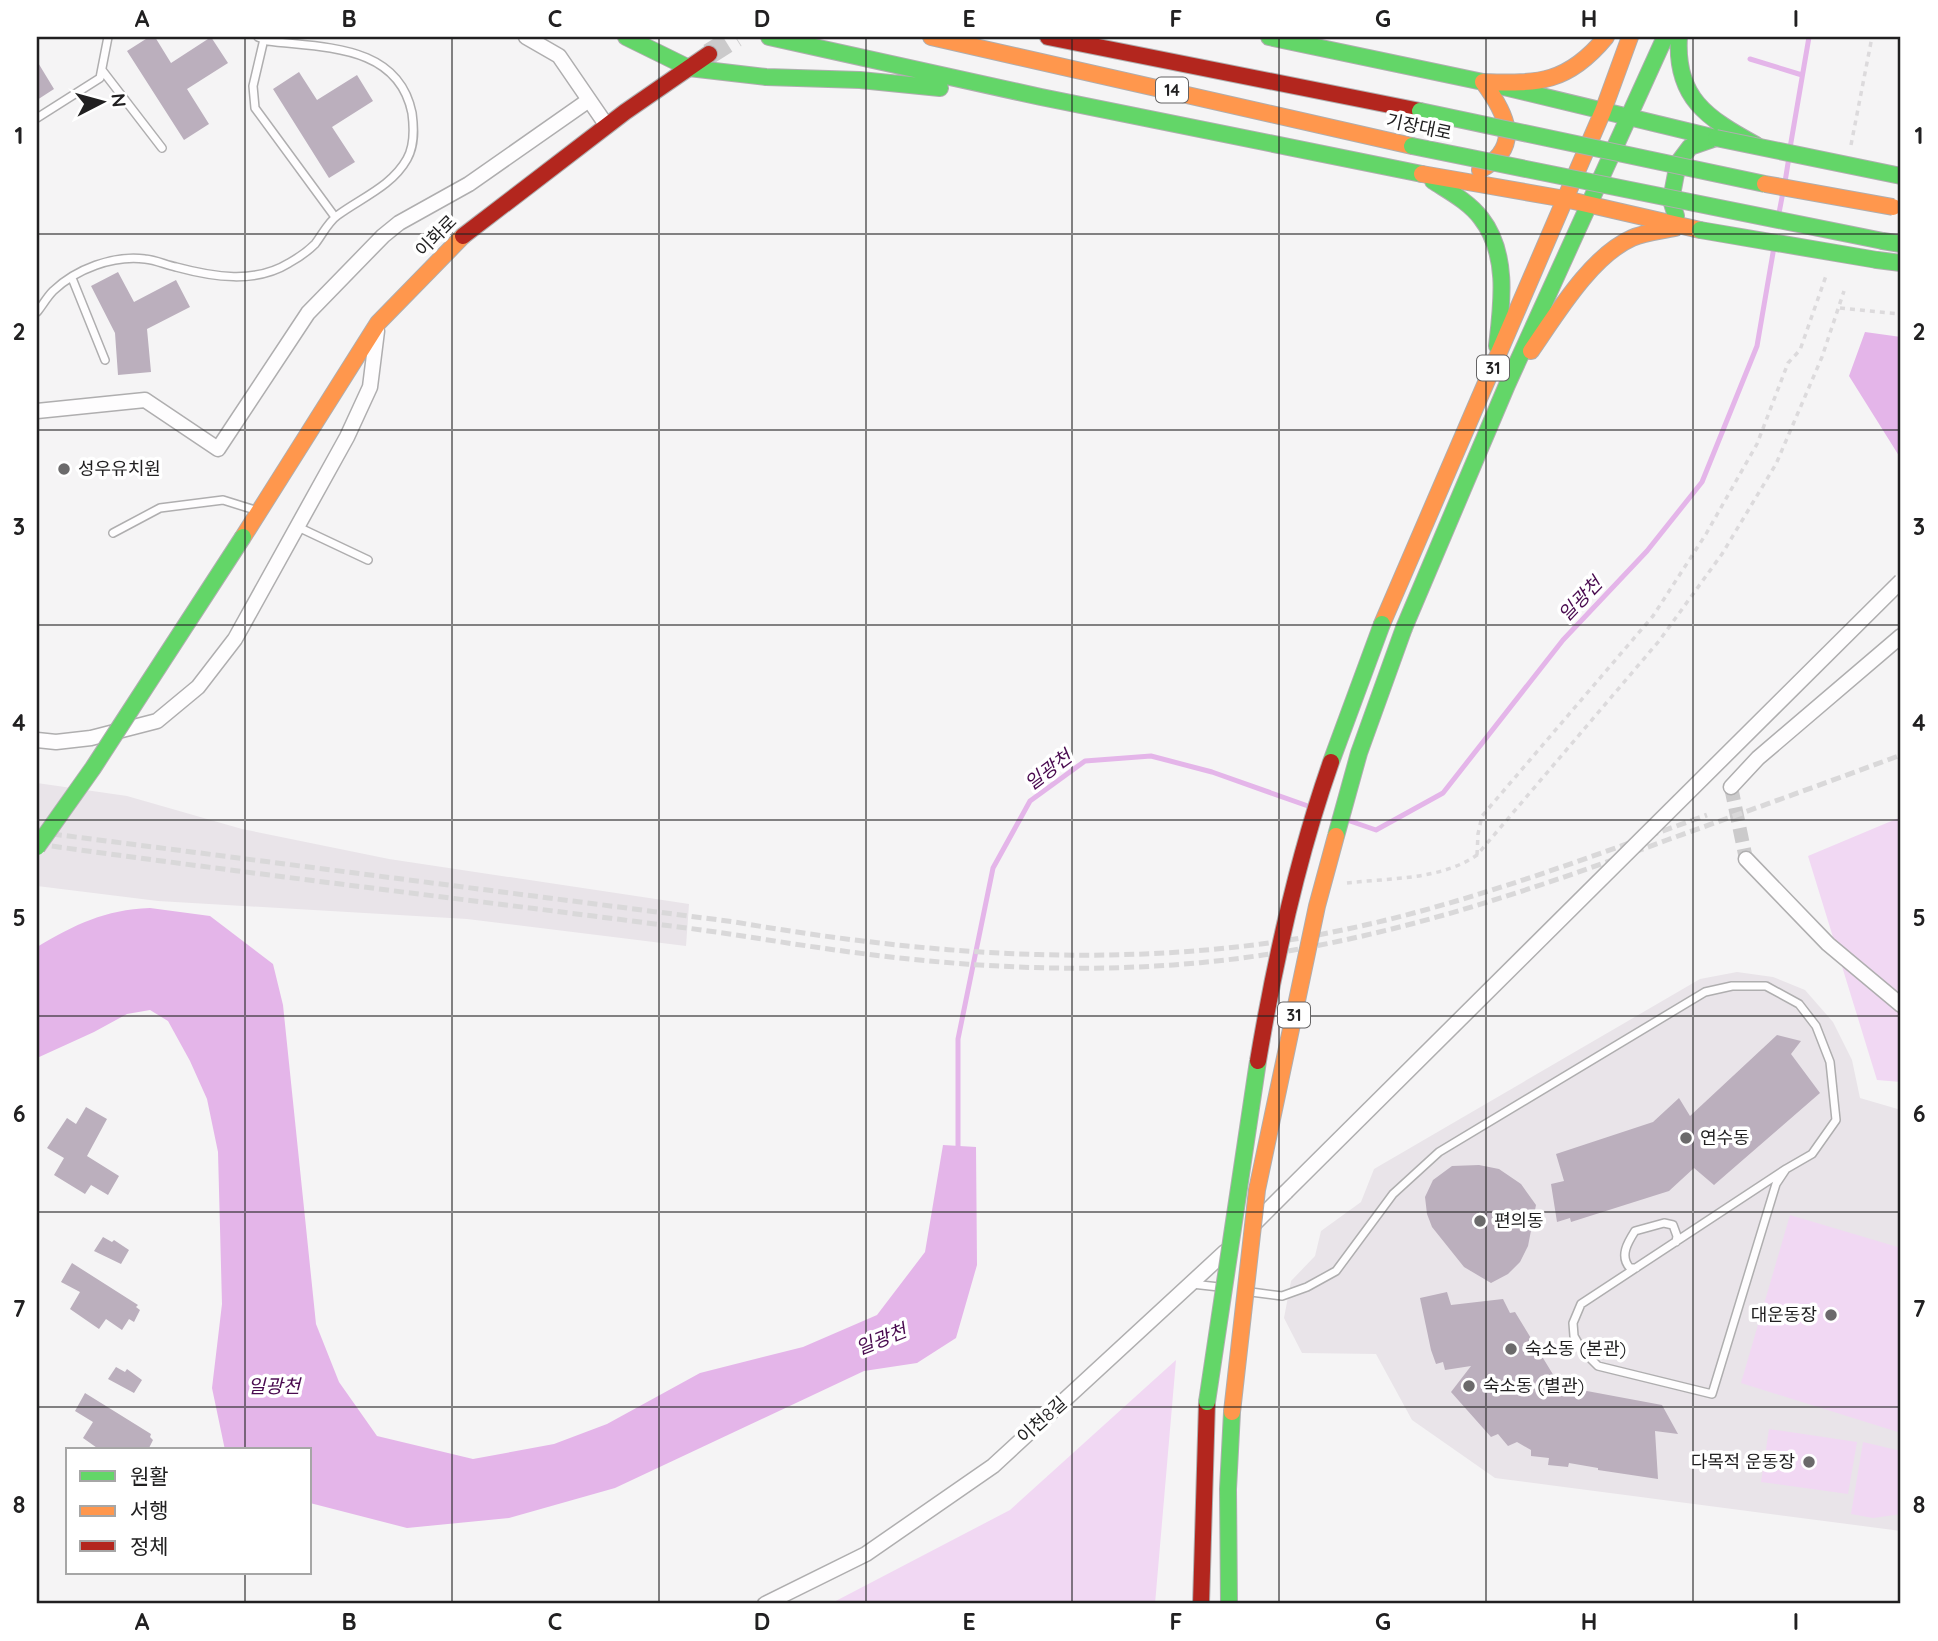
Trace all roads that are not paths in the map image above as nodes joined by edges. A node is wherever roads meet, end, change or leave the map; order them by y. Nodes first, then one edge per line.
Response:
1 (108, 37) edge
2 (526, 37) edge
3 (626, 37) edge
4 (769, 37) edge
5 (931, 37) edge
6 (1048, 37) edge
7 (1269, 37) edge
8 (1606, 37) edge
9 (1630, 37) edge
10 (1665, 37) edge
11 (1679, 37) edge
12 (261, 38) edge
13 (709, 54) tunnel mouth
14 (689, 68) junction
15 (102, 70) junction
16 (1483, 82) junction
17 (1041, 97) junction
18 (589, 100) junction
19 (1603, 111) junction
20 (1629, 117) junction
21 (37, 118) edge
22 (607, 126) junction
23 (1716, 138) junction
24 (162, 148) dead end
25 (1760, 148) junction
26 (1425, 175) junction
27 (1901, 176) edge
28 (1565, 199) junction
29 (1589, 205) junction
30 (1901, 208) edge
31 (335, 217) junction
32 (1682, 227) junction
33 (1700, 230) junction
34 (1901, 244) edge
35 (1901, 263) edge
36 (72, 278) junction
37 (37, 312) edge
38 (378, 323) junction
39 (106, 360) dead end
40 (1496, 362) junction
41 (1507, 385) junction
42 (37, 411) edge
43 (259, 511) junction
44 (298, 527) junction
45 (113, 533) dead end
46 (368, 559) dead end
47 (1901, 581) edge
48 (1901, 636) edge
49 (37, 740) edge
50 (1731, 787) dead end
51 (37, 848) edge
52 (1746, 859) tunnel mouth
53 (1901, 1004) edge
54 (1786, 1169) junction
55 (1676, 1242) junction
56 (1636, 1268) junction
57 (1192, 1284) junction
58 (765, 1604) edge
59 (1201, 1604) edge
60 (1229, 1604) edge

1 - 15 lane
2 - 18 street
3 - 14 main road
4 - 17 main road
5 - 34 main road, 기장대로 / 14, bridge
6 - 30 main road, 기장대로 / 14, bridge
7 - 16 main road
8 - 16 main road
9 - 19 main road
10 - 20 main road
11 - 25 main road, bridge
12 - 31 lane
12 - 31 lane
13 - 14 main road, 이화로
14 - 17 main road
14 - 22 main road, 이화로
15 - 21 lane
15 - 24 lane
16 - 19 main road
16 - 26 main road
17 - 26 main road
18 - 22 street
18 - 42 street
19 - 20 main road
19 - 28 main road, 31
20 - 23 main road
20 - 29 main road, 31
22 - 38 main road, 이화로
23 - 25 main road, bridge
23 - 33 main road
25 - 27 main road, bridge
26 - 28 main road
26 - 40 main road
28 - 29 main road
28 - 40 main road, 31
29 - 32 main road
29 - 41 main road, 31
31 - 36 lane
32 - 33 main road
32 - 41 main road
33 - 35 main road, bridge
36 - 37 lane
36 - 39 lane
38 - 43 main road, 이화로
38 - 44 street
40 - 59 main road, 31, bridge
41 - 60 main road, 31, bridge
43 - 45 lane
43 - 51 main road, 이화로, bridge
44 - 46 lane
44 - 49 street
47 - 57 street, 이천8길, bridge
48 - 50 street
52 - 53 street
54 - 55 lane
54 - 56 lane
54 - 57 lane
55 - 56 lane
55 - 56 lane
57 - 58 street, 이천8길

